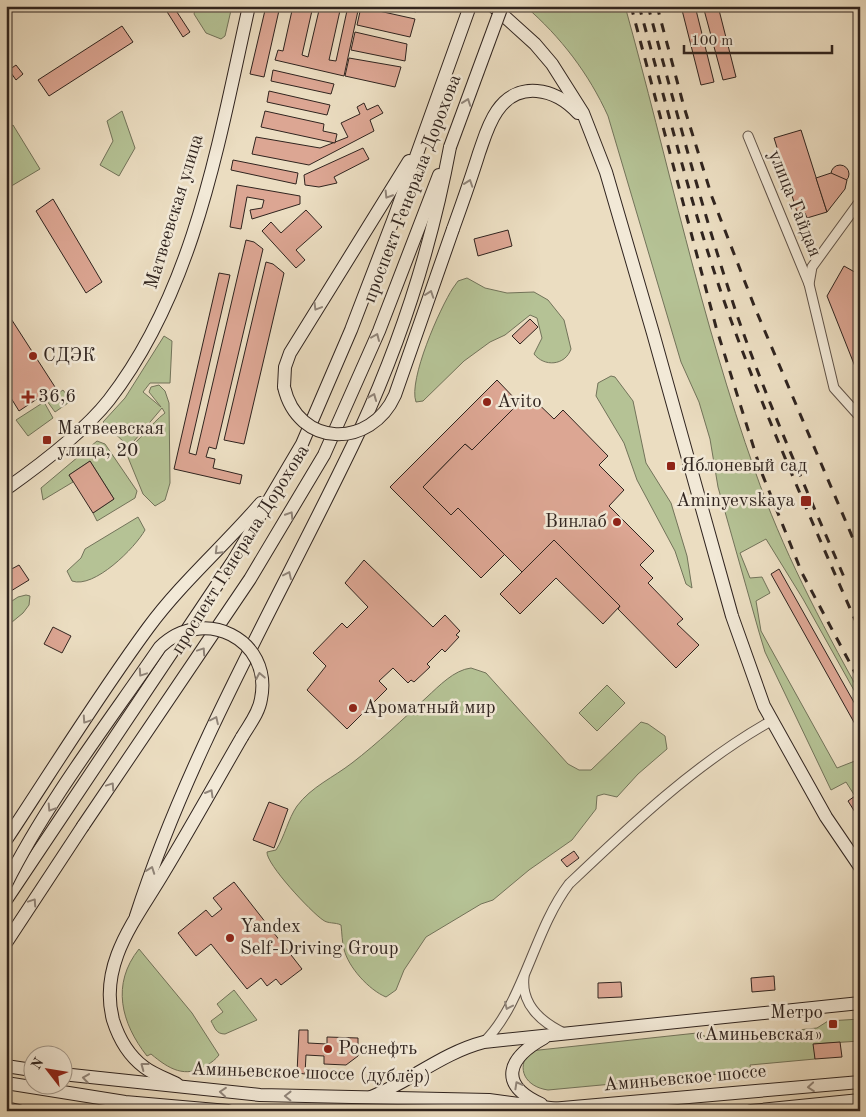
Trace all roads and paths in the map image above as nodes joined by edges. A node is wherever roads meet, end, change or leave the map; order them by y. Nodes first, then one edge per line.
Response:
1 (249, 6) edge
2 (470, 6) edge
3 (493, 6) edge
4 (502, 6) edge
5 (592, 133) junction
6 (748, 136) dead end
7 (423, 138) junction
8 (450, 147) junction
9 (860, 201) edge
10 (809, 284) junction
11 (860, 417) edge
12 (285, 475) junction
13 (6, 489) edge
14 (771, 721) junction
15 (6, 840) edge
16 (860, 867) edge
17 (6, 884) edge
18 (6, 900) edge
19 (136, 916) junction
20 (6, 943) edge
21 (526, 967) junction
22 (860, 1003) edge
23 (565, 1034) junction
24 (548, 1036) junction
25 (484, 1042) junction
26 (6, 1066) edge
27 (22, 1068) edge
28 (72, 1075) edge
29 (860, 1082) edge
30 (7, 1084) edge
31 (186, 1089) junction
32 (371, 1097) junction
33 (860, 1100) edge
34 (807, 1105) junction
35 (6, 1108) edge
36 (558, 1109) junction
37 (20, 1111) edge
38 (228, 1111) edge
39 (514, 1111) edge
40 (751, 1111) edge
41 (784, 1111) edge

1 - 13 main road, Матвеевская улица
2 - 7 main road, проспект Генерала Дорохова
3 - 5 main road
8 -> 4 main road, проспект Генерала Дорохова, bridge
7 -> 5 main road, bridge
5 - 14 main road
6 - 10 street, улица Гайдая
7 - 12 main road, проспект Генерала Дорохова
19 -> 8 main road
20 -> 8 main road, проспект Генерала Дорохова, bridge
9 - 10 street, улица Гайдая
10 - 11 street, улица Гайдая
12 -> 15 main road
12 - 18 main road, проспект Генерала Дорохова
14 - 16 main road
14 - 21 street
19 -> 17 main road, bridge
31 -> 19 main road
21 - 23 street
21 -> 25 street
22 - 23 main road
23 - 24 main road
24 - 25 main road
36 -> 24 main road
25 - 32 main road
26 - 27 main road
31 -> 28 main road, Аминьевское шоссе (дублёр)
29 -> 36 main road, Аминьевское шоссе
30 - 38 main road
32 -> 31 main road, Аминьевское шоссе (дублёр)
32 - 36 main road, Аминьевское шоссе (дублёр)
33 - 34 main road, Аминьевское шоссе
34 - 40 main road, Аминьевское шоссе
34 - 41 main road
35 - 37 main road
36 - 39 main road, Аминьевское шоссе

